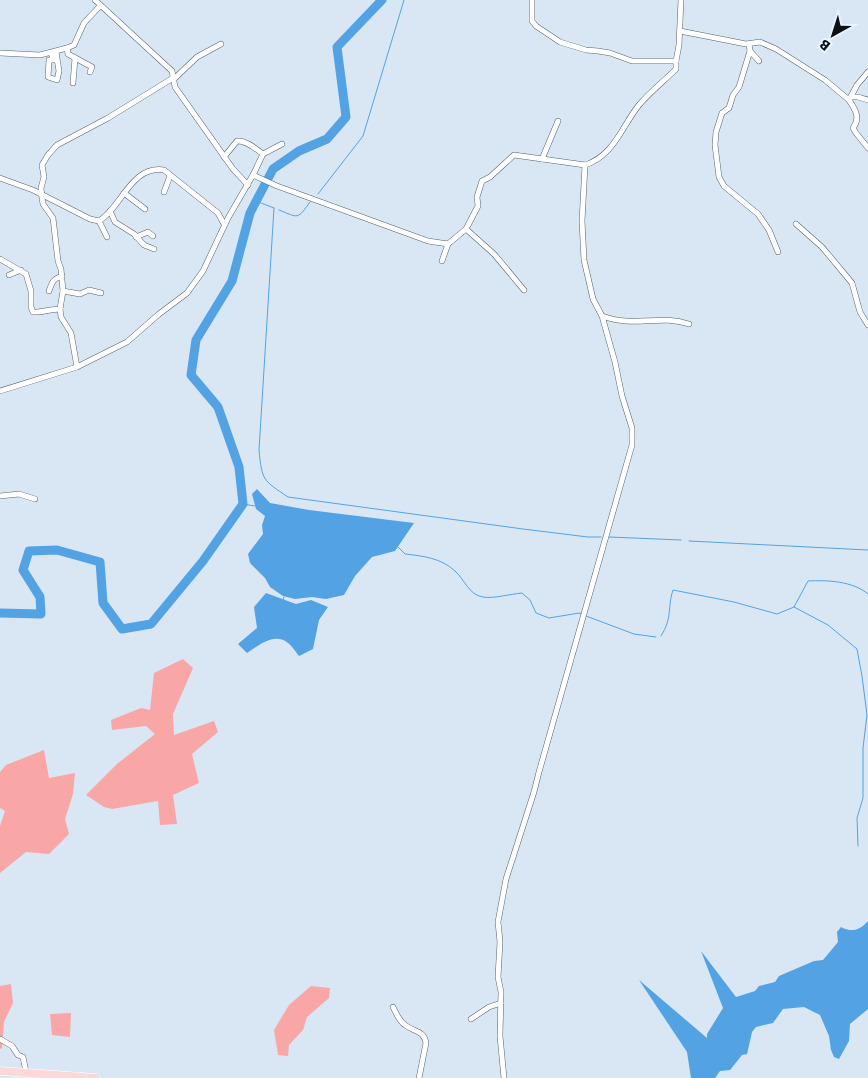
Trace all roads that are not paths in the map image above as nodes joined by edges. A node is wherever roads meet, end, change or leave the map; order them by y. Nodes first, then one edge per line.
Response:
1 (95, 0) edge
2 (532, 0) edge
3 (682, 0) edge
4 (100, 6) junction
5 (680, 31) junction
6 (221, 44) dead end
7 (749, 44) junction
8 (67, 48) junction
9 (750, 51) junction
10 (54, 52) junction
11 (0, 53) edge
12 (74, 58) junction
13 (676, 61) junction
14 (759, 61) dead end
15 (90, 72) dead end
16 (868, 72) edge
17 (173, 79) junction
18 (73, 83) dead end
19 (849, 100) junction
20 (868, 100) edge
21 (558, 121) dead end
22 (282, 144) dead end
23 (868, 148) edge
24 (263, 154) junction
25 (224, 157) junction
26 (542, 159) junction
27 (585, 165) junction
28 (254, 175) junction
29 (170, 176) junction
30 (0, 178) edge
31 (248, 186) junction
32 (164, 192) dead end
33 (124, 193) junction
34 (42, 194) junction
35 (145, 209) dead end
36 (110, 211) junction
37 (99, 221) junction
38 (224, 224) junction
39 (796, 224) dead end
40 (466, 229) junction
41 (153, 236) dead end
42 (106, 237) dead end
43 (136, 237) junction
44 (448, 244) junction
45 (154, 249) dead end
46 (778, 252) dead end
47 (0, 259) edge
48 (442, 261) dead end
49 (21, 270) junction
50 (9, 275) dead end
51 (62, 276) junction
52 (524, 290) dead end
53 (49, 291) dead end
54 (63, 291) junction
55 (101, 293) dead end
56 (60, 309) junction
57 (602, 316) junction
58 (689, 324) dead end
59 (868, 325) edge
60 (77, 367) junction
61 (0, 391) edge
62 (0, 496) edge
63 (35, 499) dead end
64 (501, 1003) junction
65 (393, 1007) dead end
66 (471, 1018) dead end
67 (0, 1039) edge
68 (0, 1071) edge
69 (26, 1072) junction
70 (96, 1078) edge
71 (419, 1078) edge
72 (504, 1078) edge

1 - 4 street
2 - 13 street
3 - 5 street
4 - 8 street
4 - 17 street
5 - 7 street
5 - 13 street
6 - 17 street
7 - 9 street
7 - 19 street
8 - 10 street
8 - 12 street
9 - 14 street
9 - 46 street
10 - 10 street
10 - 11 street
12 - 15 street
12 - 18 street
13 - 27 street
16 - 19 street
17 - 25 street
17 - 34 street
19 - 20 street
19 - 23 street
21 - 26 street
22 - 24 street
24 - 25 street
24 - 28 street
25 - 31 street
26 - 27 street
26 - 40 street
27 - 57 street
28 - 31 street
28 - 44 street
29 - 32 street
29 - 33 street
29 - 38 street
30 - 34 street
31 - 38 street
33 - 35 street
33 - 36 street
34 - 37 street
34 - 51 street
36 - 37 street
36 - 43 street
37 - 42 street
38 - 60 street
39 - 59 street
40 - 44 street
40 - 52 street
41 - 43 street
43 - 45 street
44 - 48 street
47 - 49 street
49 - 50 street
49 - 56 street
51 - 53 street
51 - 54 street
54 - 55 street
54 - 56 street
56 - 60 street
57 - 58 street
57 - 64 street
60 - 61 street
62 - 63 street
64 - 66 street
64 - 72 street
65 - 71 street
67 - 69 street
68 - 69 main road
69 - 70 main road

